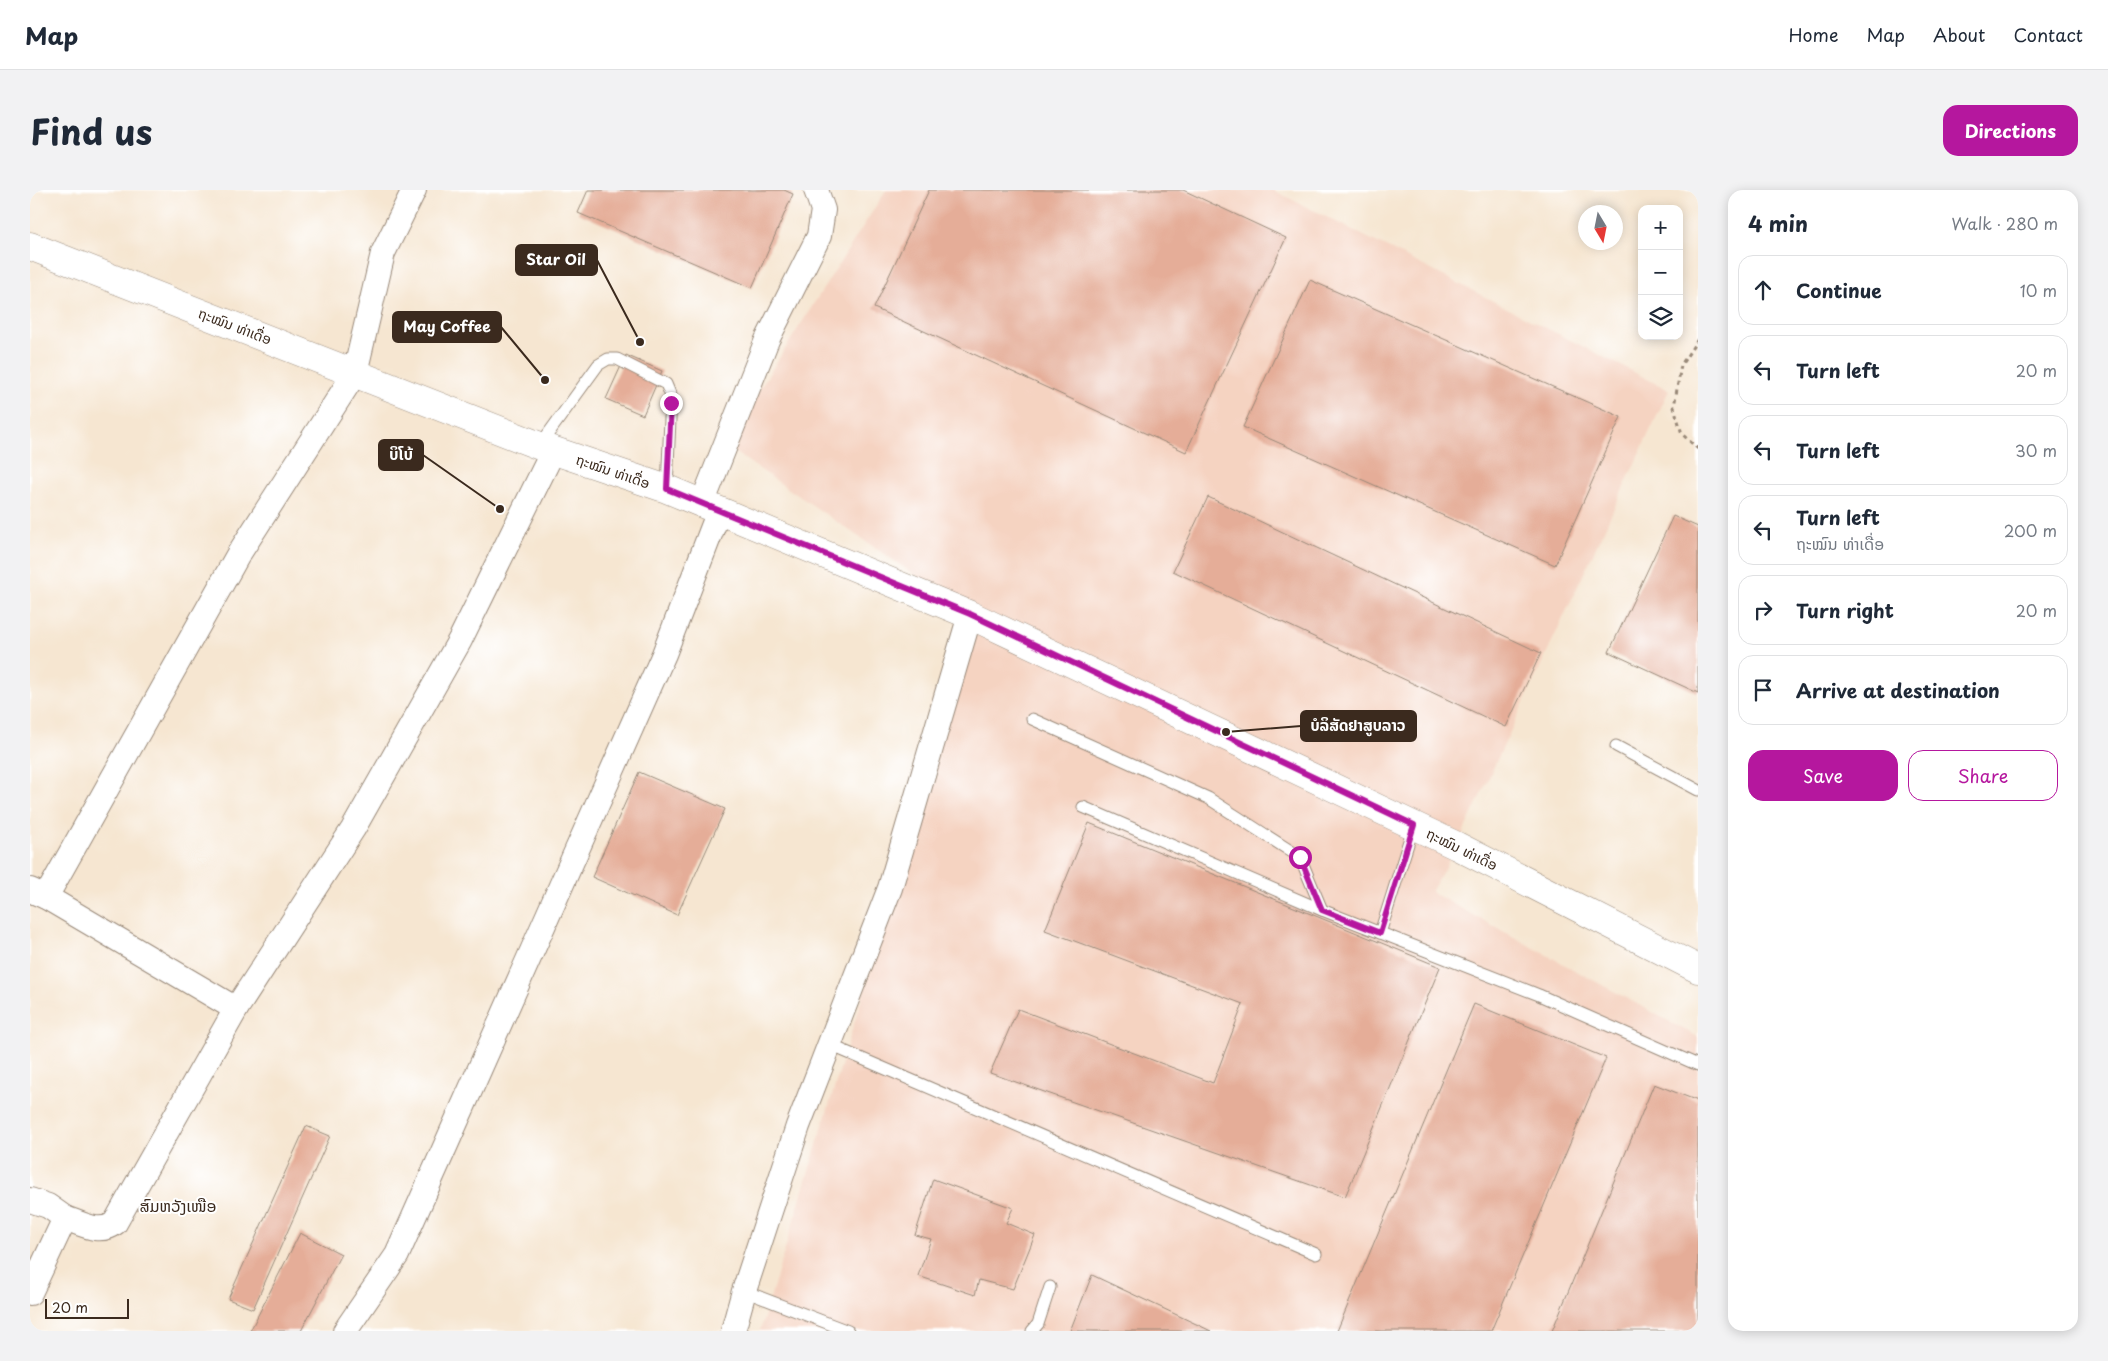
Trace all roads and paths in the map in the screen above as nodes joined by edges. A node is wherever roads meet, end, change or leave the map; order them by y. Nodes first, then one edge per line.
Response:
1 (414, 190) edge
2 (816, 190) edge
3 (30, 246) edge
4 (1698, 339) edge
5 (355, 373) junction
6 (546, 448) junction
7 (1698, 449) edge
8 (667, 489) junction
9 (710, 507) junction
10 (970, 614) junction
11 (1032, 719) dead end
12 (1616, 746) dead end
13 (1698, 790) edge
14 (1083, 807) dead end
15 (1414, 825) junction
16 (38, 894) edge
17 (1322, 910) junction
18 (1380, 933) junction
19 (1698, 969) edge
20 (236, 1009) junction
21 (830, 1045) junction
22 (1698, 1065) edge
23 (30, 1200) edge
24 (65, 1218) junction
25 (1316, 1254) dead end
26 (1050, 1287) dead end
27 (744, 1291) junction
28 (30, 1294) edge
29 (345, 1331) edge
30 (733, 1331) edge
31 (848, 1331) edge
32 (1032, 1331) edge

1 - 5 street
2 - 9 street
3 - 5 main road, ຖະໝົນ ທ່າເດື່ອ
4 - 7 path
5 - 6 main road, ຖະໝົນ ທ່າເດື່ອ
5 - 16 street
6 - 8 main road, ຖະໝົນ ທ່າເດື່ອ
6 - 8 lane
6 - 20 street
8 - 9 main road, ຖະໝົນ ທ່າເດື່ອ
9 - 10 main road, ຖະໝົນ ທ່າເດື່ອ
9 - 29 street
10 - 15 main road, ຖະໝົນ ທ່າເດື່ອ
10 - 21 street
11 - 17 lane
12 - 13 lane
14 - 17 lane
15 - 18 lane
15 - 19 main road, ຖະໝົນ ທ່າເດື່ອ
16 - 20 street
17 - 18 lane
18 - 22 lane
20 - 24 street
21 - 25 lane
21 - 27 street
23 - 24 street
24 - 28 street
26 - 32 lane
27 - 30 street
27 - 31 lane

